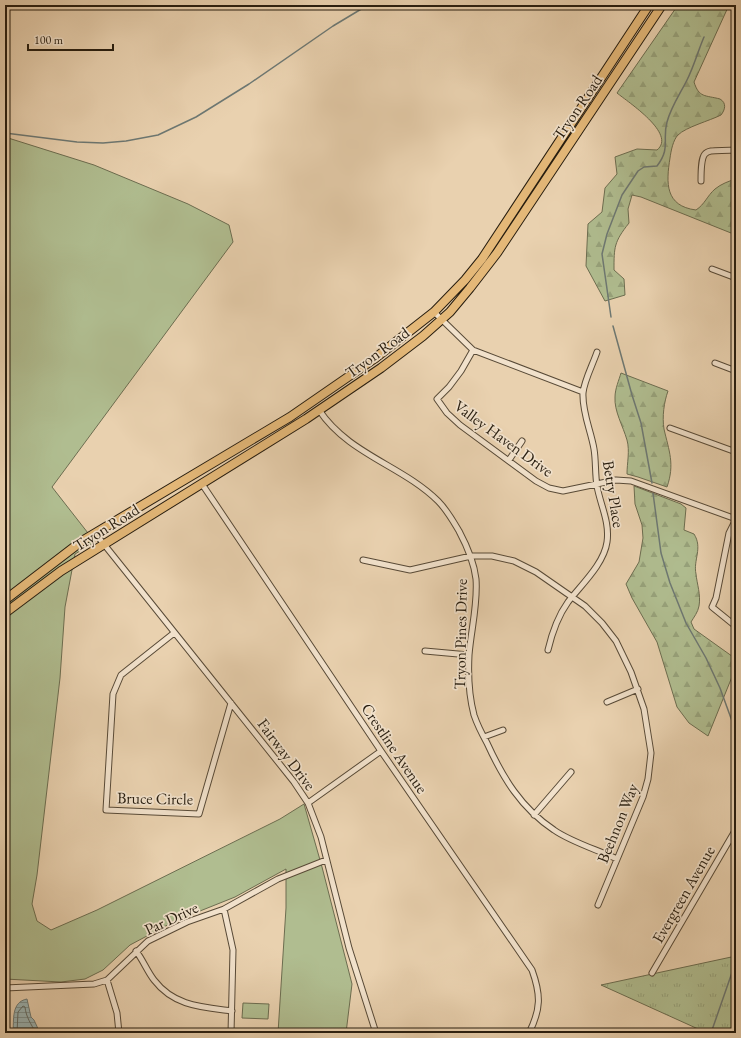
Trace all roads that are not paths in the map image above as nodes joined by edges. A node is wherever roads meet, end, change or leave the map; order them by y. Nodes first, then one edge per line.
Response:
1 (649, 5) edge
2 (662, 5) edge
3 (736, 94) edge
4 (736, 108) edge
5 (736, 150) edge
6 (701, 181) dead end
7 (712, 269) dead end
8 (736, 278) edge
9 (434, 312) junction
10 (442, 319) junction
11 (473, 350) junction
12 (597, 352) dead end
13 (715, 363) dead end
14 (736, 371) edge
15 (583, 392) junction
16 (319, 410) junction
17 (670, 428) dead end
18 (522, 441) dead end
19 (736, 452) edge
20 (509, 460) junction
21 (202, 484) junction
22 (597, 484) junction
23 (736, 519) edge
24 (95, 533) junction
25 (104, 545) junction
26 (471, 556) junction
27 (363, 560) dead end
28 (573, 596) junction
29 (5, 600) edge
30 (5, 613) edge
31 (733, 624) dead end
32 (174, 633) junction
33 (548, 650) dead end
34 (425, 651) dead end
35 (469, 655) junction
36 (638, 689) junction
37 (607, 702) dead end
38 (231, 703) junction
39 (504, 730) dead end
40 (484, 737) junction
41 (381, 751) junction
42 (571, 772) dead end
43 (308, 803) junction
44 (534, 815) junction
45 (736, 829) edge
46 (617, 858) junction
47 (326, 860) junction
48 (598, 905) dead end
49 (224, 909) junction
50 (136, 951) junction
51 (652, 973) dead end
52 (107, 980) junction
53 (5, 988) edge
54 (232, 1010) junction
55 (119, 1033) edge
56 (231, 1033) edge
57 (376, 1033) edge
58 (529, 1033) edge

1 - 9 main road, Tryon Road
2 - 10 main road, Tryon Road
3 - 4 street
5 - 6 street
7 - 8 street
9 - 10 street
9 - 24 main road, Tryon Road
10 - 11 street
10 - 16 main road, Tryon Road
11 - 15 street
11 - 20 street, Valley Haven Drive
12 - 15 street, Betry Place
13 - 14 street
15 - 22 street, Betry Place
16 - 21 main road, Tryon Road
16 - 26 street, Tryon Pines Drive
17 - 19 street
18 - 20 street
20 - 22 street, Valley Haven Drive
21 - 25 main road, Tryon Road
21 - 41 street, Crestline Avenue
22 - 23 street, Valley Haven Drive
22 - 28 street, Betry Place
23 - 31 street
24 - 25 street, Fairway Drive
24 - 29 main road, Tryon Road
25 - 30 main road, Tryon Road
25 - 32 street, Fairway Drive
26 - 27 street, Beehnon Way
26 - 28 street, Beehnon Way
26 - 35 street, Tryon Pines Drive
28 - 33 street, Betry Place
28 - 36 street, Beehnon Way
32 - 38 street, Fairway Drive
32 - 38 street, Bruce Circle
34 - 35 street
35 - 40 street, Tryon Pines Drive
36 - 37 street
36 - 46 street, Beehnon Way
38 - 43 street, Fairway Drive
39 - 40 street
40 - 44 street, Tryon Pines Drive
41 - 43 street
41 - 58 street, Crestline Avenue
42 - 44 street
43 - 47 street, Fairway Drive
44 - 46 street, Tryon Pines Drive
45 - 51 street, Evergreen Avenue
46 - 48 street, Beehnon Way
47 - 49 street, Par Drive
47 - 57 street, Fairway Drive
49 - 50 street, Par Drive
49 - 54 street
50 - 52 street, Par Drive
50 - 54 street
52 - 53 street
52 - 55 street
54 - 56 street

